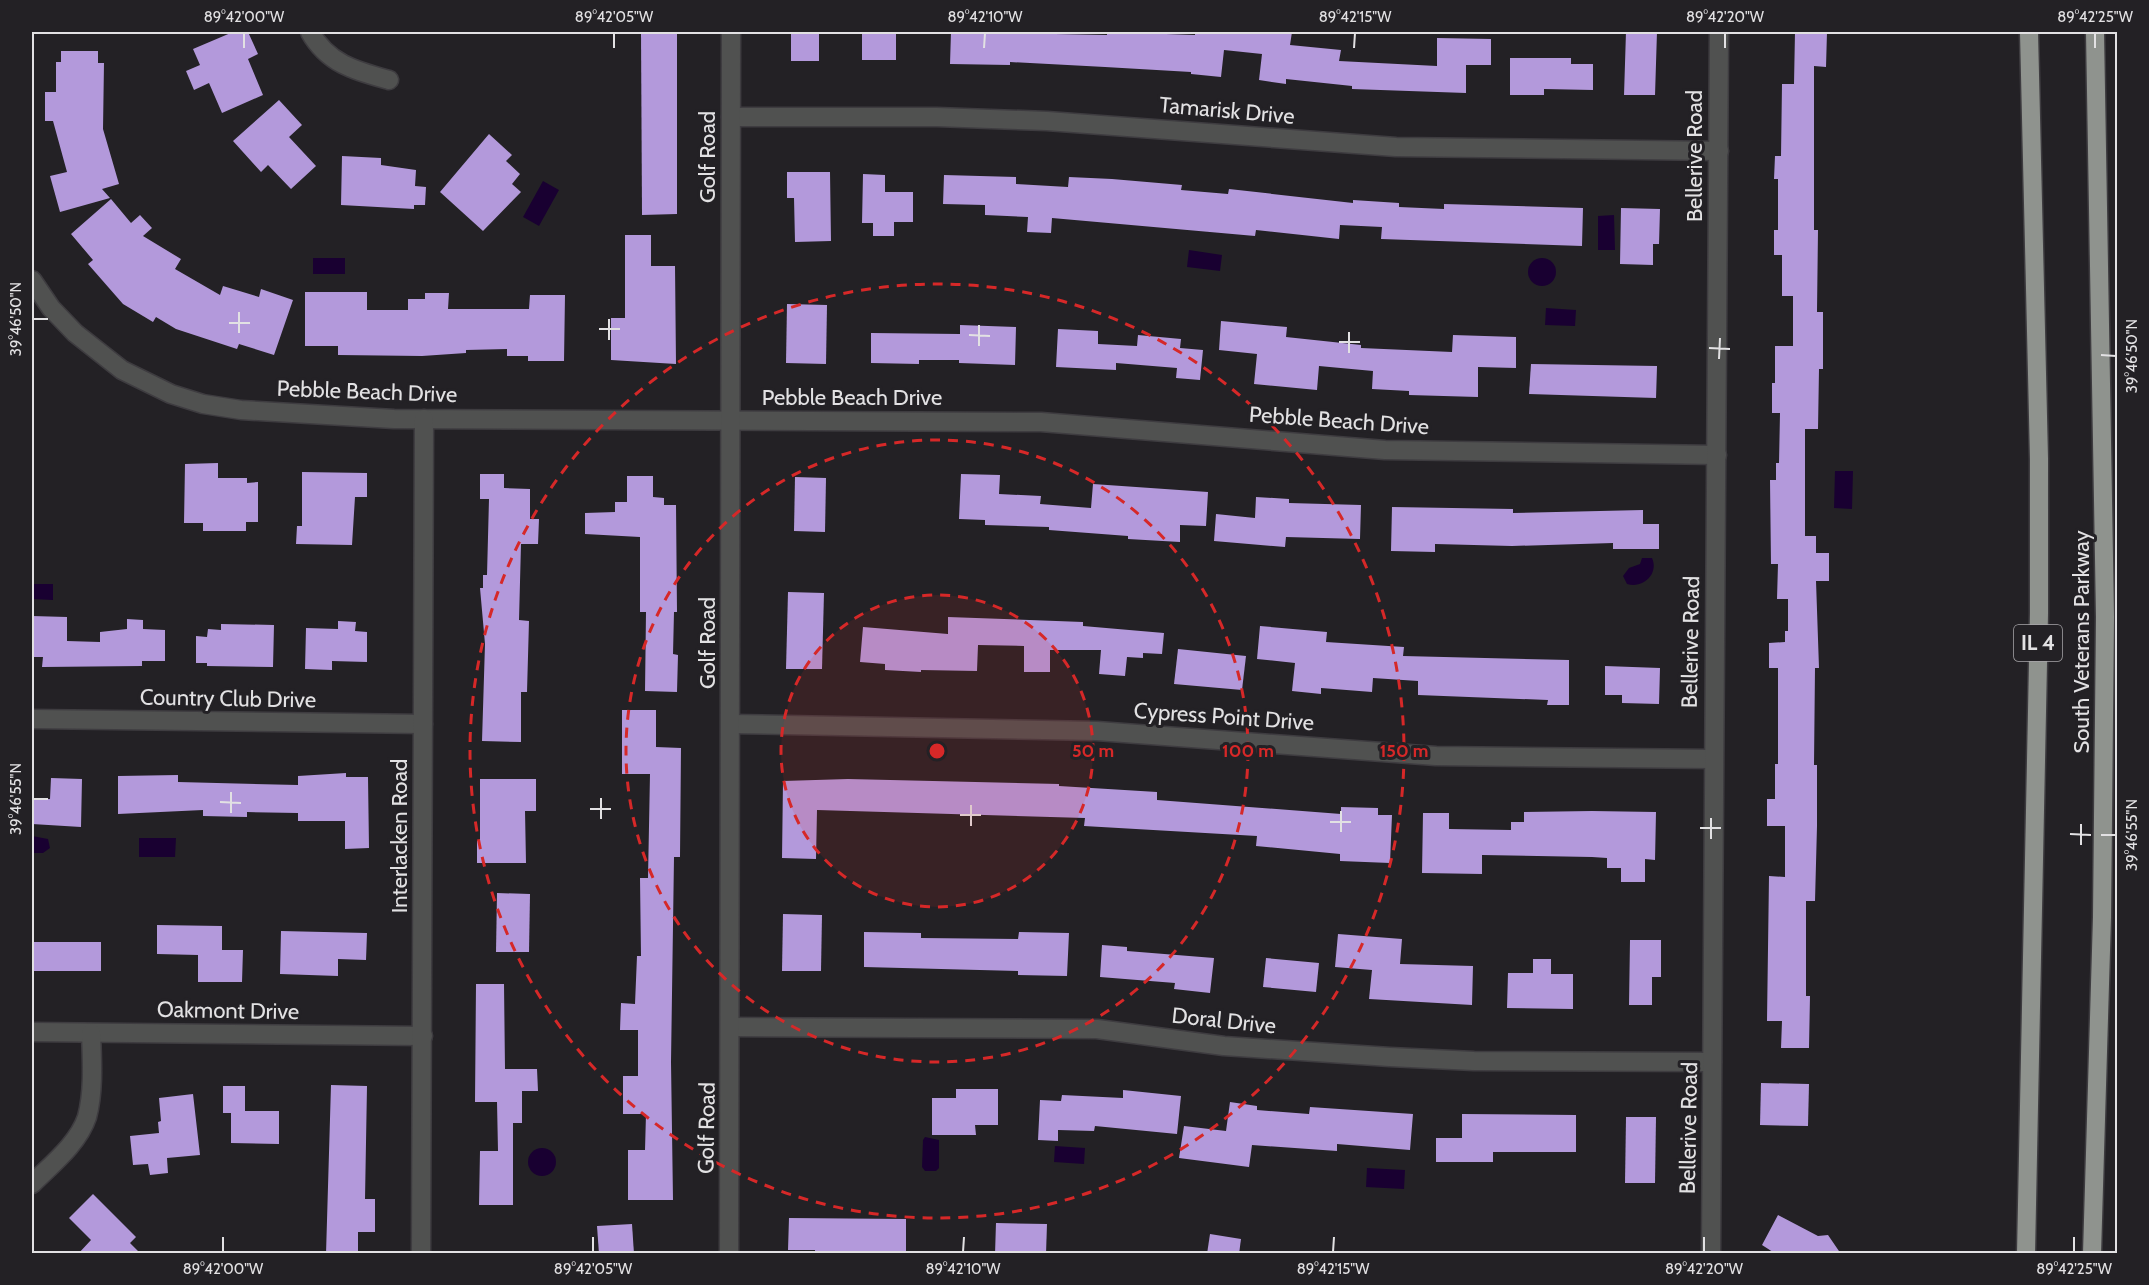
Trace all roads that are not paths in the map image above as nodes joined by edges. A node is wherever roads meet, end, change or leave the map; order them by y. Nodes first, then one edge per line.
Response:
1 (310, 32) edge
2 (731, 32) edge
3 (1719, 32) edge
4 (2029, 32) edge
5 (2095, 32) edge
6 (389, 80) dead end
7 (731, 117) junction
8 (1719, 151) junction
9 (32, 280) edge
10 (424, 419) junction
11 (731, 420) junction
12 (1717, 455) junction
13 (32, 719) edge
14 (423, 724) junction
15 (732, 724) junction
16 (1713, 759) junction
17 (731, 1027) junction
18 (32, 1032) edge
19 (92, 1033) junction
20 (423, 1036) junction
21 (1712, 1062) junction
22 (32, 1185) edge
23 (421, 1254) edge
24 (729, 1254) edge
25 (1710, 1254) edge
26 (2026, 1254) edge
27 (2092, 1254) edge

1 - 6 street
2 - 7 street, Golf Road
3 - 8 street, Bellerive Road
4 - 26 highway, South Veterans Parkway / IL 4
5 - 27 highway, South Veterans Parkway
7 - 8 street, Tamarisk Drive
7 - 11 street, Golf Road
8 - 12 street, Bellerive Road
9 - 10 street, Pebble Beach Drive
10 - 11 street, Pebble Beach Drive
10 - 14 street, Interlacken Road
11 - 12 street, Pebble Beach Drive
11 - 15 street, Golf Road
12 - 16 street, Bellerive Road
13 - 14 street, Country Club Drive
14 - 20 street, Interlacken Road
15 - 16 street, Cypress Point Drive
15 - 17 street, Golf Road
16 - 21 street, Bellerive Road
17 - 21 street, Doral Drive
17 - 24 street, Golf Road
18 - 19 street, Oakmont Drive
19 - 20 street, Oakmont Drive
19 - 22 street
20 - 23 street, Interlacken Road
21 - 25 street, Bellerive Road

